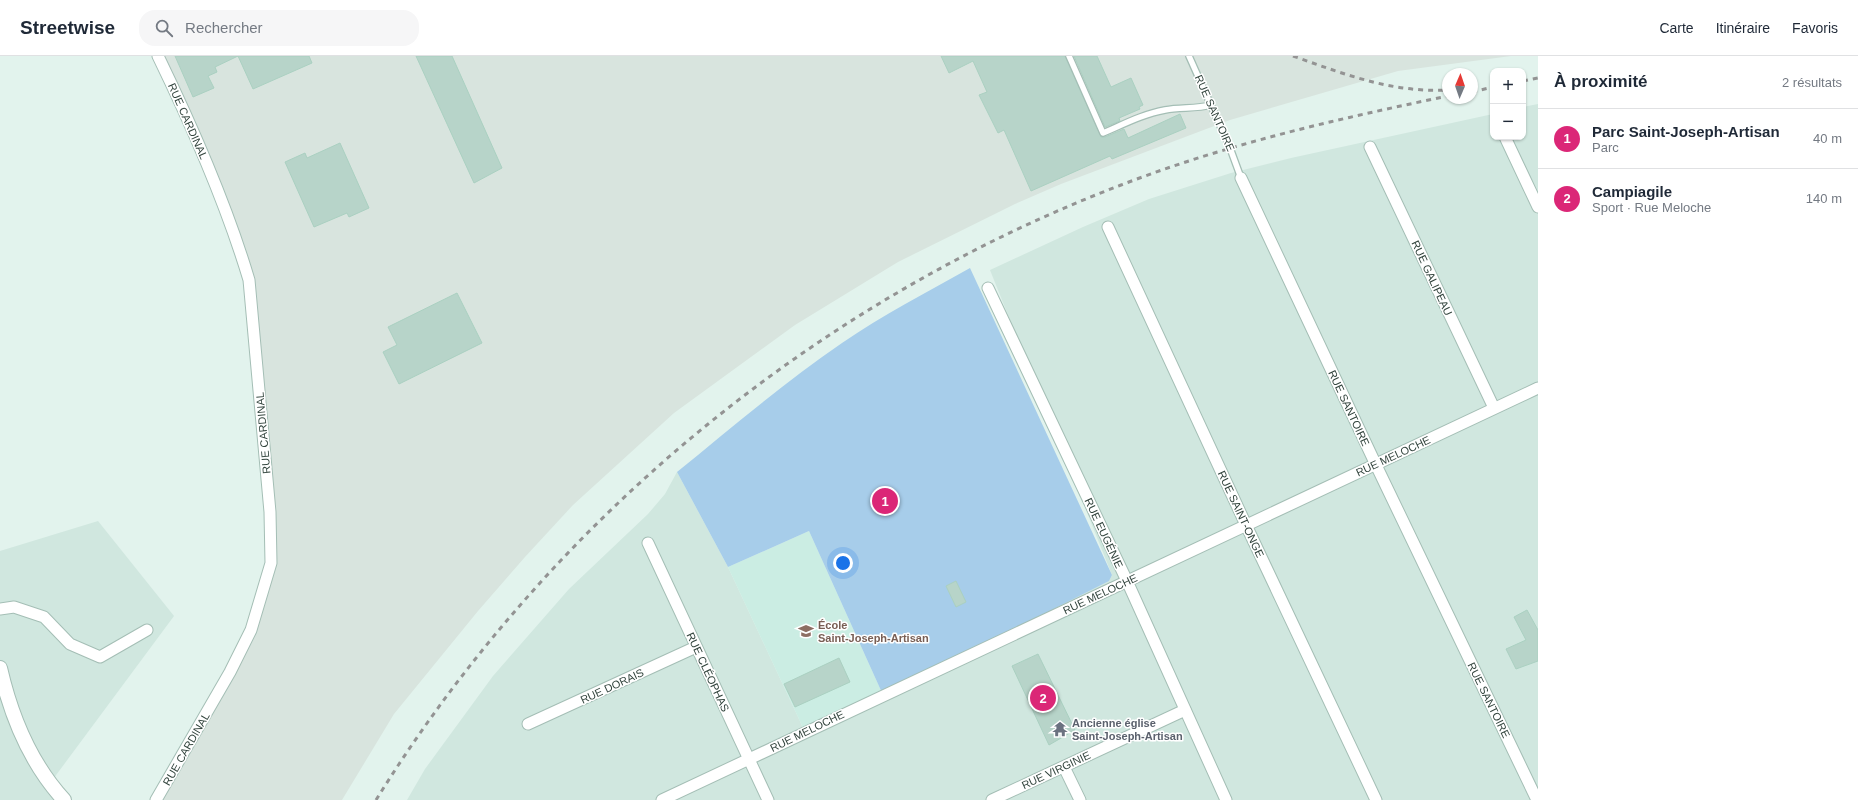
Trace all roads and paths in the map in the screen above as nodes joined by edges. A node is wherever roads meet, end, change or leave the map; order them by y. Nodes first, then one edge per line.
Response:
1 (158, 56) edge
2 (1068, 56) edge
3 (1189, 56) edge
4 (1211, 105) junction
5 (1506, 140) edge
6 (1370, 147) dead end
7 (1241, 178) joint
8 (1538, 206) edge
9 (1108, 228) dead end
10 (988, 288) dead end
11 (1538, 388) edge
12 (1494, 408) junction
13 (1376, 465) junction
14 (1246, 525) junction
15 (648, 544) dead end
16 (1127, 581) junction
17 (0, 609) edge
18 (147, 630) dead end
19 (696, 647) junction
20 (0, 668) edge
21 (1185, 710) junction
22 (528, 724) dead end
23 (749, 759) junction
24 (1064, 767) junction
25 (60, 796) edge
26 (156, 800) edge
27 (662, 800) edge
28 (768, 800) edge
29 (992, 800) edge
30 (1080, 800) edge
31 (1226, 800) edge
32 (1376, 800) edge
33 (1537, 800) edge

1 - 26 street, RUE CARDINAL
2 - 4 lane
3 - 4 lane, RUE SANTOIRE
4 - 7 lane, RUE SANTOIRE
5 - 8 street
6 - 12 street, RUE GALIPEAU
7 - 13 street, RUE SANTOIRE
9 - 14 street, RUE SAINT-ONGE
10 - 16 street, RUE EUGÉNIE
11 - 12 street, RUE MELOCHE
12 - 13 street, RUE MELOCHE
13 - 14 street, RUE MELOCHE
13 - 33 street, RUE SANTOIRE
14 - 16 street, RUE MELOCHE
14 - 32 street, RUE SAINT-ONGE
15 - 19 street, RUE CLÉOPHAS
16 - 21 street, RUE EUGÉNIE
16 - 23 street, RUE MELOCHE
17 - 18 street
19 - 22 street, RUE DORAIS
19 - 23 street, RUE CLÉOPHAS
20 - 25 street
21 - 24 street, RUE VIRGINIE
21 - 31 street, RUE EUGÉNIE
23 - 27 street, RUE MELOCHE
23 - 28 street, RUE CLÉOPHAS
24 - 29 street, RUE VIRGINIE
24 - 30 street

